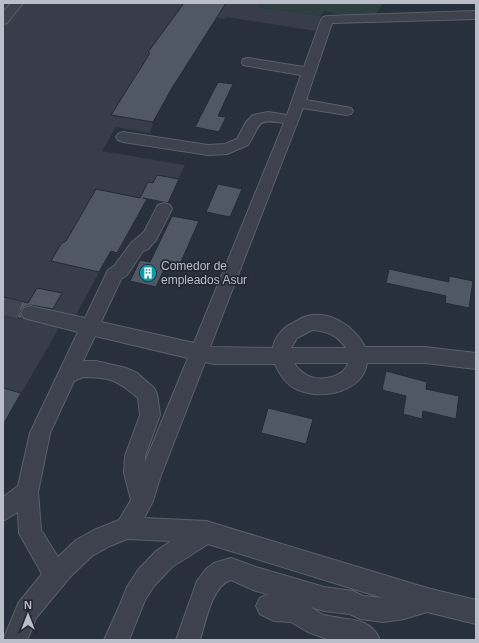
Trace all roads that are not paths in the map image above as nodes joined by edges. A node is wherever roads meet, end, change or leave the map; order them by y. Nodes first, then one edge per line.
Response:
1 (17, 3) edge
2 (476, 15) edge
3 (3, 20) edge
4 (248, 62) dead end
5 (309, 72) junction
6 (298, 103) junction
7 (346, 111) dead end
8 (292, 120) junction
9 (123, 137) dead end
10 (164, 210) dead end
11 (30, 313) tunnel mouth
12 (89, 327) junction
13 (200, 353) junction
14 (280, 356) junction
15 (358, 356) junction
16 (476, 361) edge
17 (67, 375) junction
18 (27, 492) junction
19 (142, 501) junction
20 (3, 510) edge
21 (127, 528) junction
22 (206, 532) junction
23 (56, 575) junction
24 (427, 600) junction
25 (268, 606) dead end
26 (476, 612) edge
27 (15, 640) edge
28 (116, 640) edge
29 (188, 640) edge
30 (368, 640) edge

1 - 3 street
2 - 5 street
4 - 5 street
5 - 6 street
6 - 7 street
6 - 8 street
8 - 9 street
8 - 13 street
10 - 12 street
11 - 12 street
12 - 13 street
12 - 17 street
13 - 14 street
13 - 19 street
14 - 15 street
14 - 15 street
14 - 15 street
15 - 16 street
17 - 18 street
17 - 19 street
18 - 20 street
18 - 23 street
19 - 21 street
21 - 22 street
21 - 23 street
22 - 24 street
22 - 28 street
23 - 27 street
24 - 26 street
24 - 29 street
25 - 30 street

